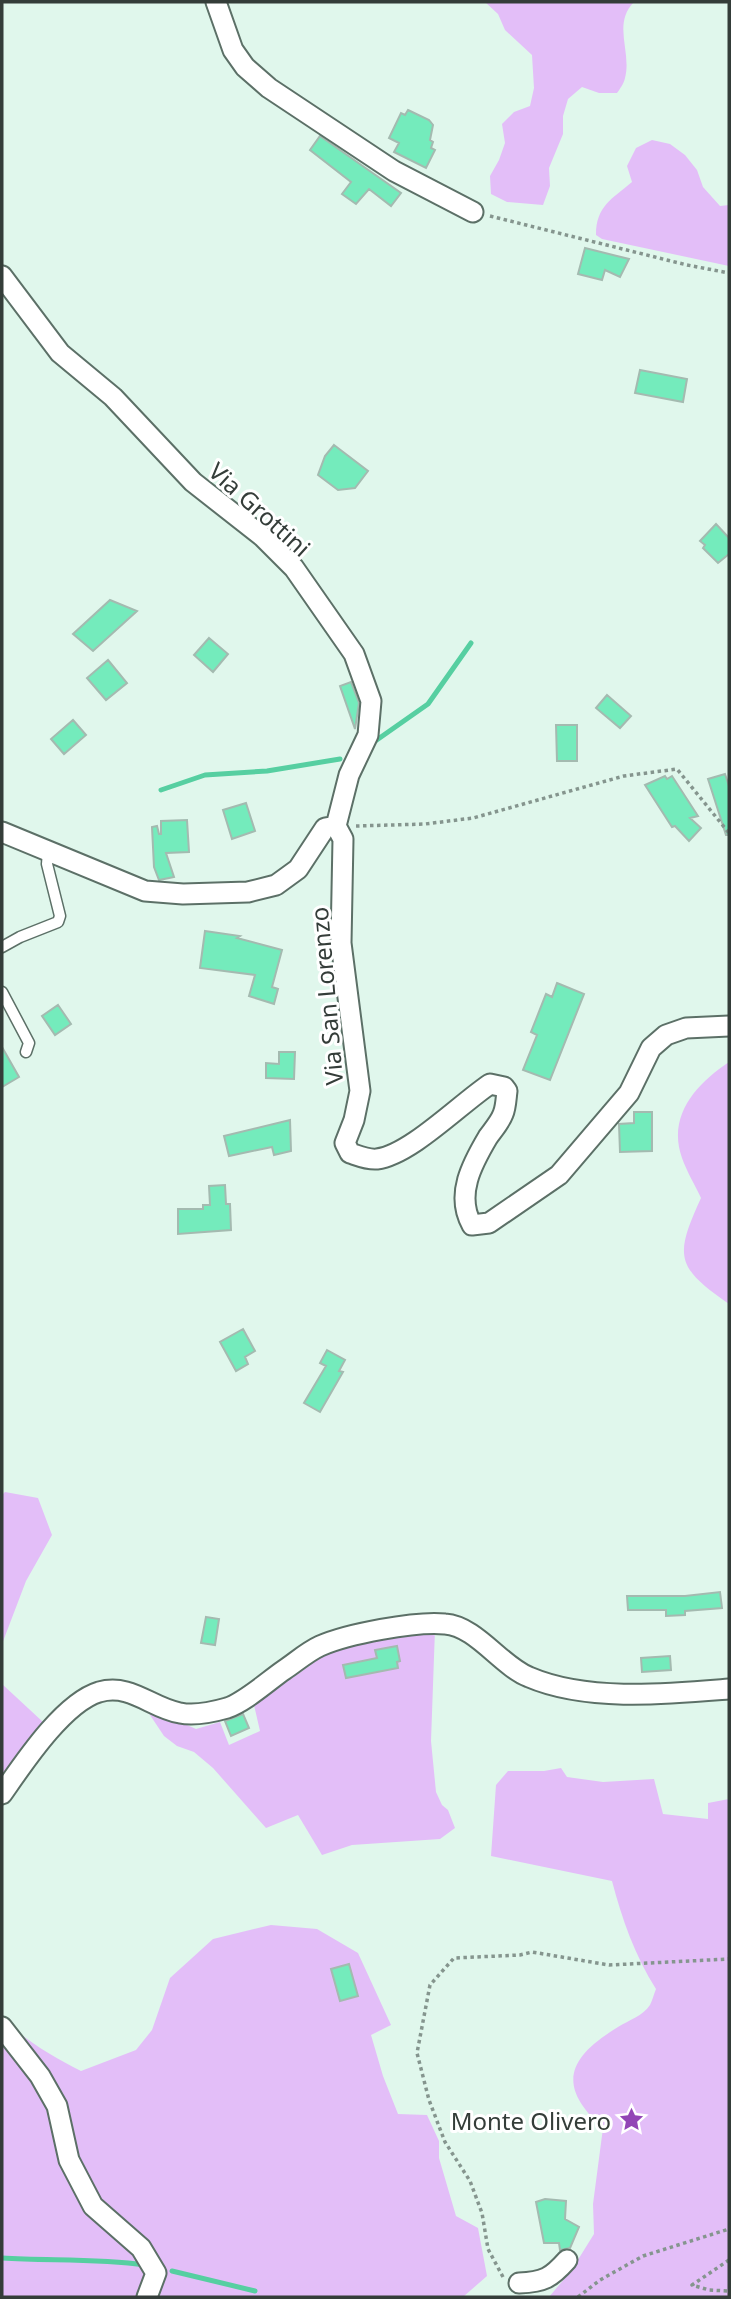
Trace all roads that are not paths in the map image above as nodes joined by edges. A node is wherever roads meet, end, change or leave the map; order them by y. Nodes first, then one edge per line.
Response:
1 (216, 2) edge
2 (473, 212) road end
3 (2, 276) edge
4 (336, 826) junction
5 (2, 832) edge
6 (48, 852) junction
7 (2, 947) edge
8 (2, 992) edge
9 (729, 1026) edge
10 (26, 1052) dead end
11 (729, 1689) edge
12 (2, 1794) edge
13 (2, 2027) edge
14 (567, 2260) dead end
15 (519, 2283) road end
16 (147, 2297) edge

1 - 2 street
3 - 4 street, Via Grottini
4 - 6 street, Via San Lorenzo
4 - 9 street, Via San Lorenzo
5 - 6 street, Via San Lorenzo
6 - 7 lane
8 - 10 lane
11 - 12 street
13 - 16 street
14 - 15 street

